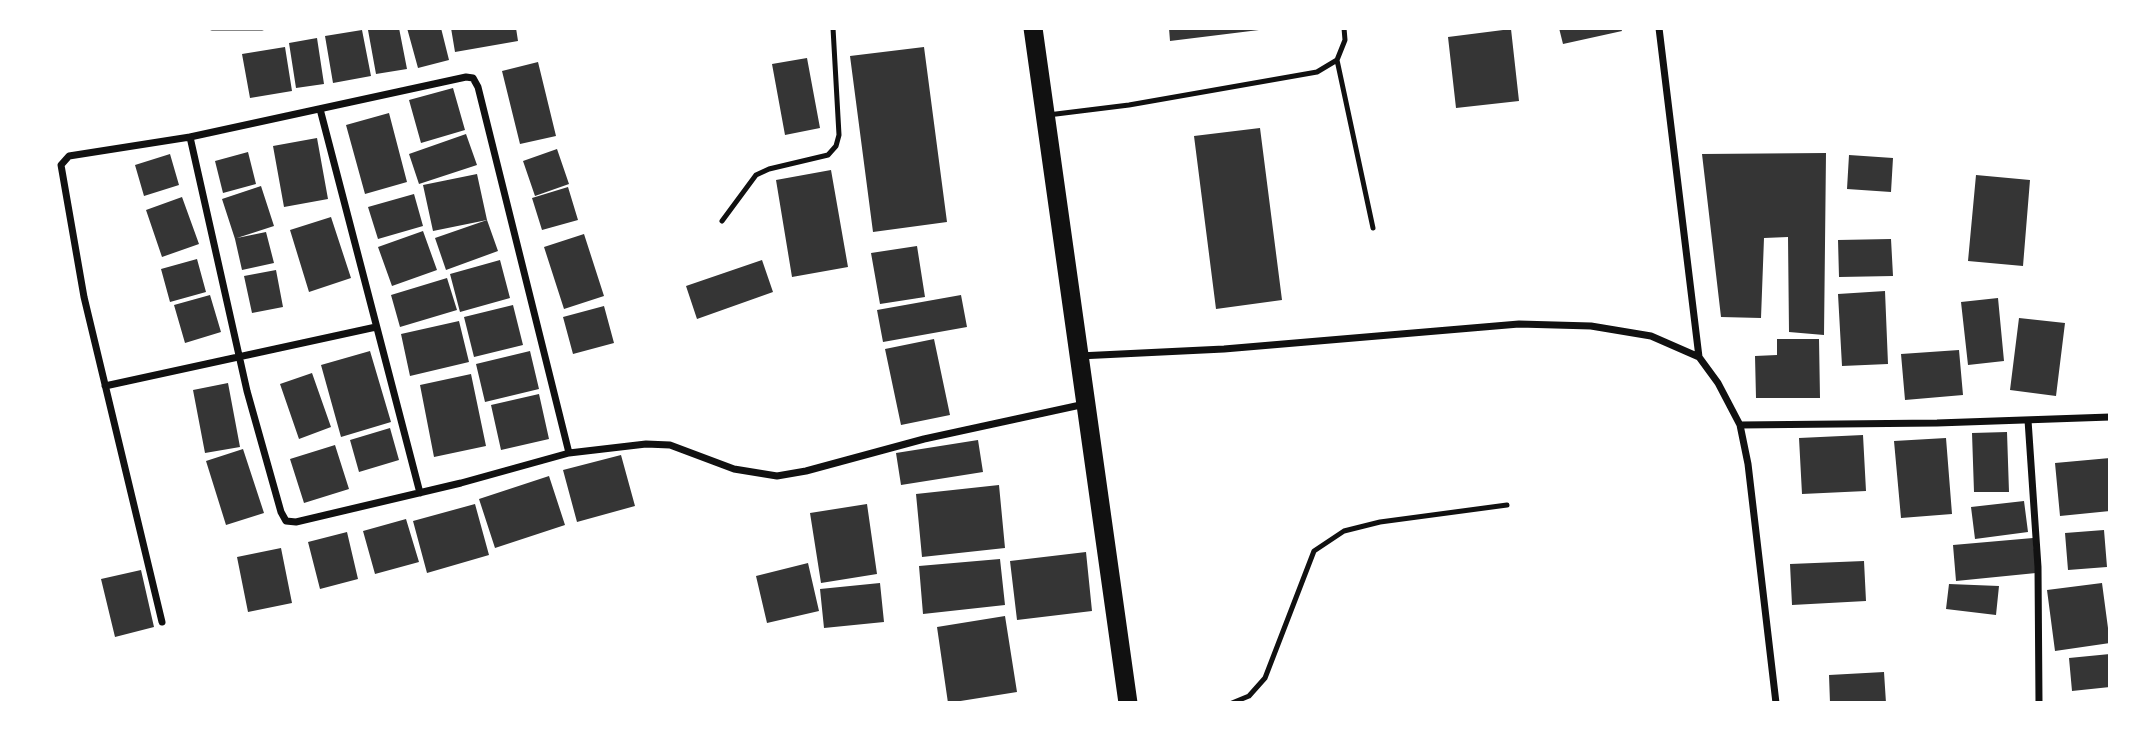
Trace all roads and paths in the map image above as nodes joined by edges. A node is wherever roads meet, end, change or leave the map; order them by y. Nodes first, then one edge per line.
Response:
1 (212, 28) edge
2 (262, 28) edge
3 (833, 28) edge
4 (1033, 28) edge
5 (1344, 28) edge
6 (1659, 28) edge
7 (1337, 60) junction
8 (320, 109) junction
9 (1045, 116) junction
10 (190, 137) junction
11 (722, 221) dead end
12 (1373, 228) dead end
13 (376, 327) junction
14 (1078, 356) junction
15 (1699, 357) junction
16 (240, 358) junction
17 (104, 386) junction
18 (1086, 404) junction
19 (2110, 417) edge
20 (2028, 420) junction
21 (1740, 425) junction
22 (569, 453) junction
23 (421, 492) junction
24 (1507, 505) dead end
25 (162, 622) dead end
26 (1128, 703) edge
27 (1232, 703) edge
28 (1776, 703) edge
29 (2039, 703) edge

1 - 2 lane
3 - 11 lane
4 - 9 highway
5 - 7 lane
6 - 15 street
7 - 9 lane
7 - 12 lane
8 - 10 street
8 - 13 street
8 - 22 street
9 - 14 highway
10 - 16 street
10 - 17 street
13 - 16 street
13 - 23 street
14 - 15 street
14 - 18 highway
15 - 21 street
16 - 17 street
16 - 23 street
17 - 25 street
18 - 22 street
18 - 26 highway
19 - 20 street
20 - 21 street
20 - 29 street
21 - 28 street
22 - 23 street
24 - 27 lane

